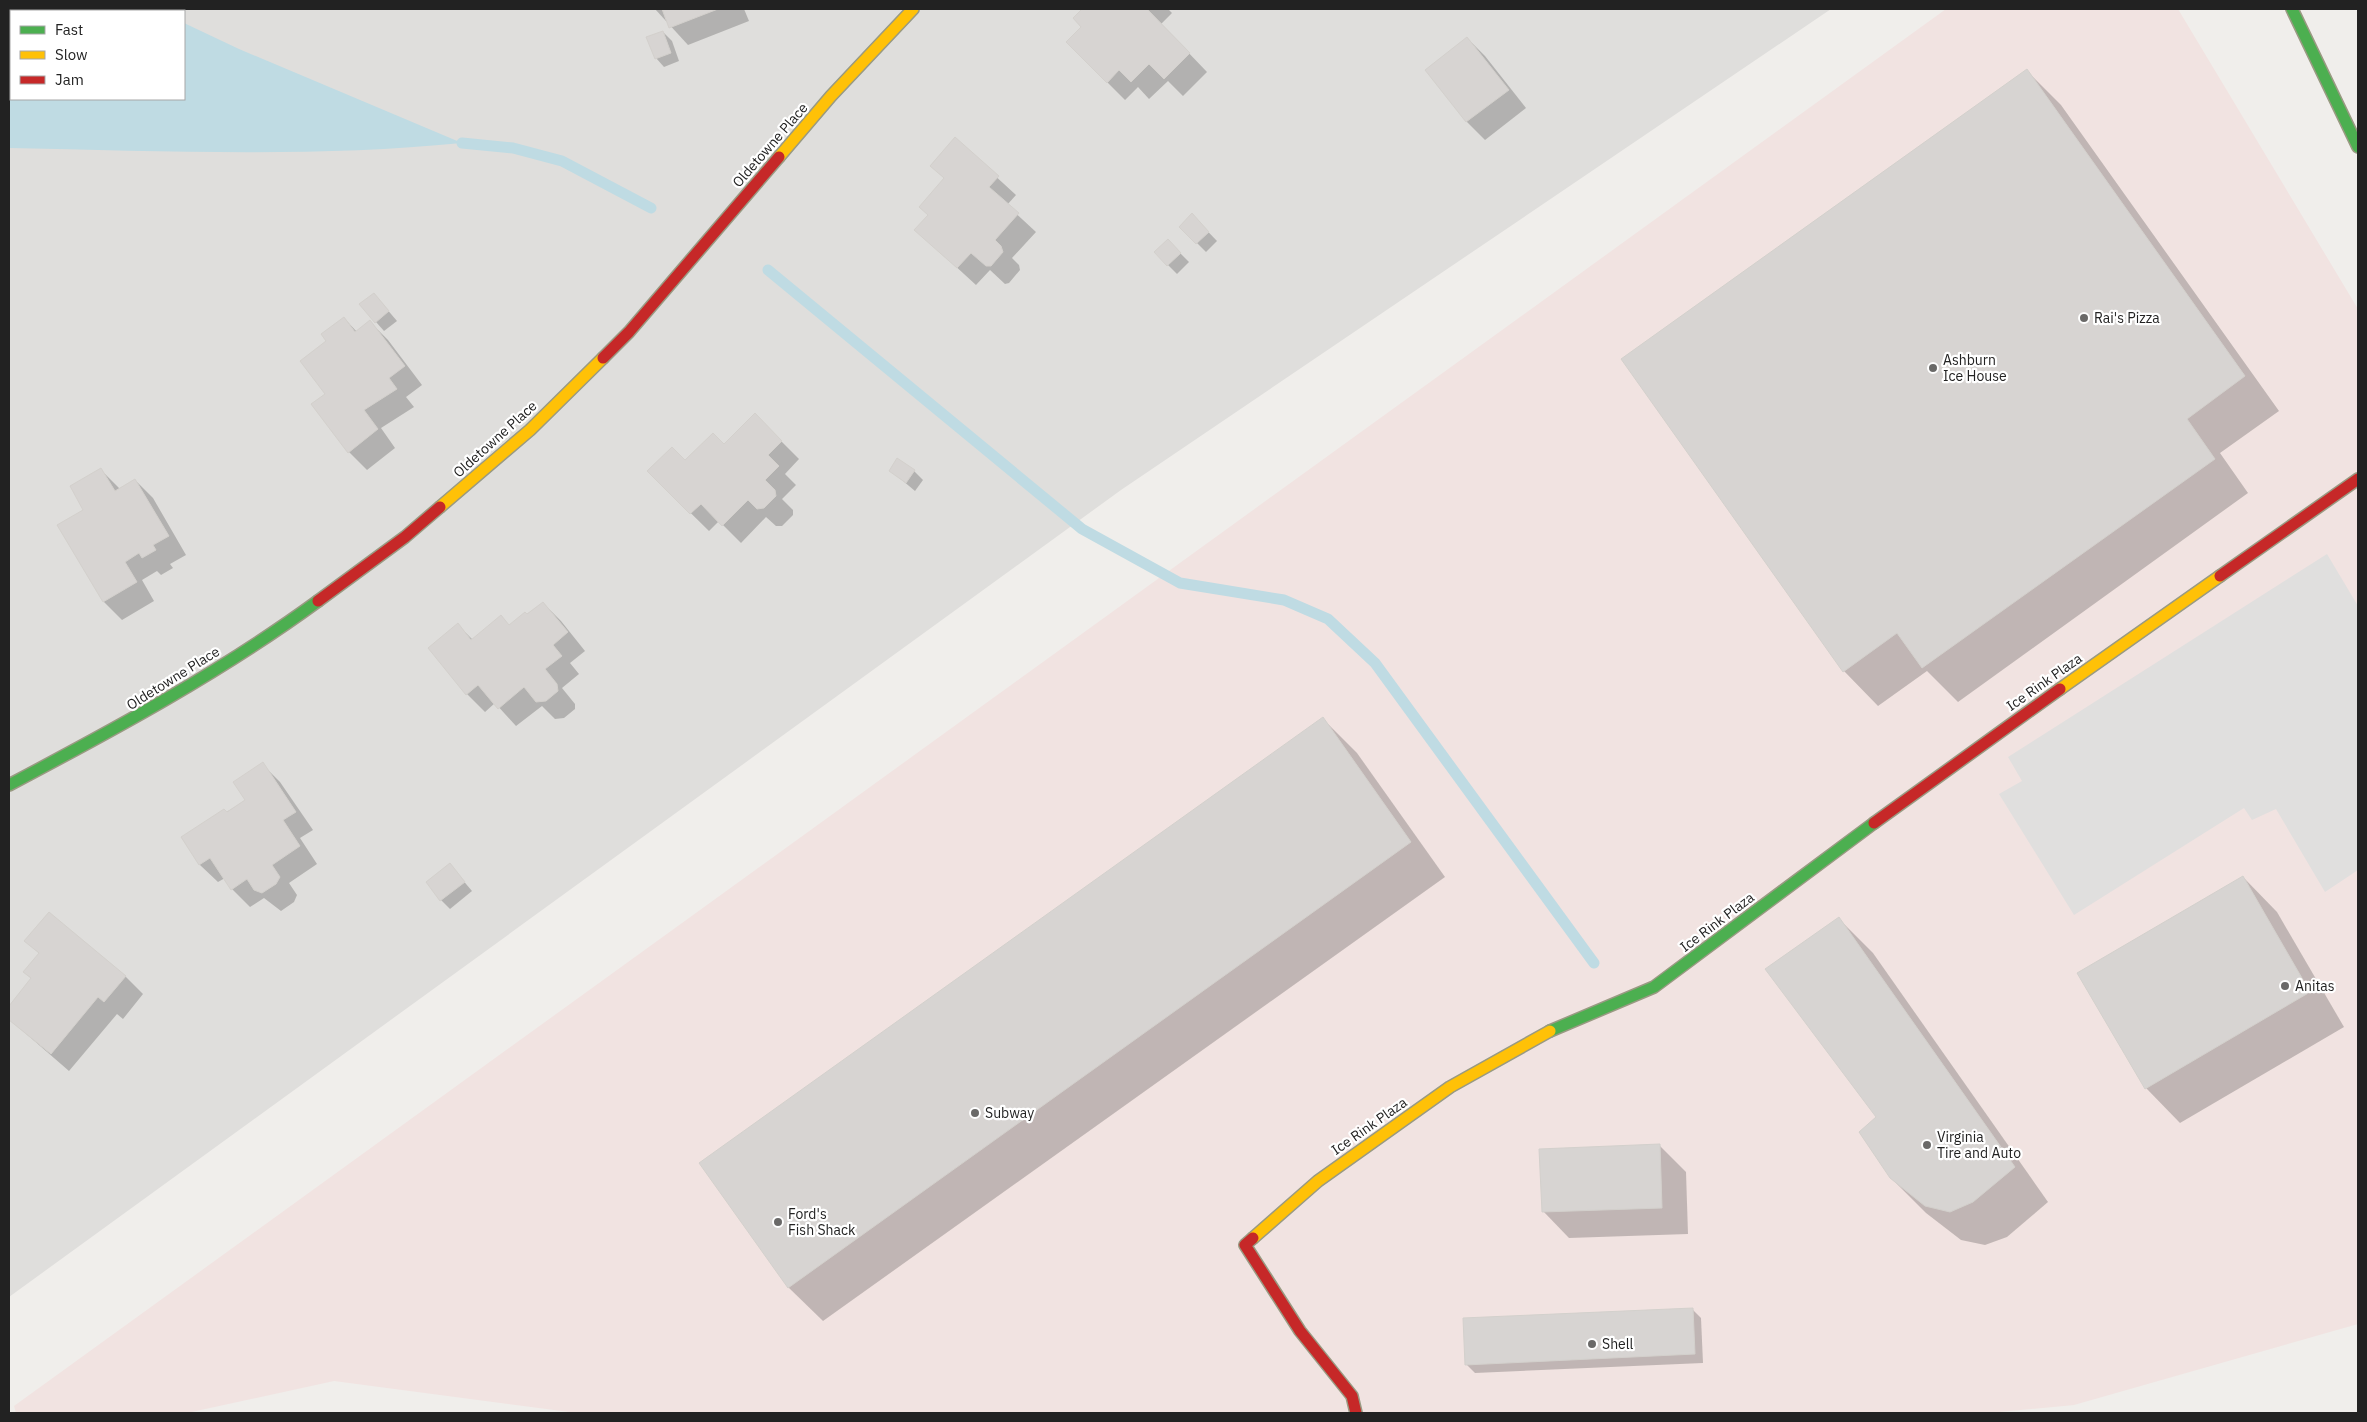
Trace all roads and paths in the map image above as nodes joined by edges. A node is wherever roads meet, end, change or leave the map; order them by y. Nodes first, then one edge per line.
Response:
1 (913, 9) edge
2 (2292, 9) edge
3 (2358, 147) edge
4 (2358, 479) edge
5 (9, 785) edge
6 (1356, 1413) edge

1 - 5 street, Oldetowne Place
2 - 3 street
4 - 6 street, Ice Rink Plaza

